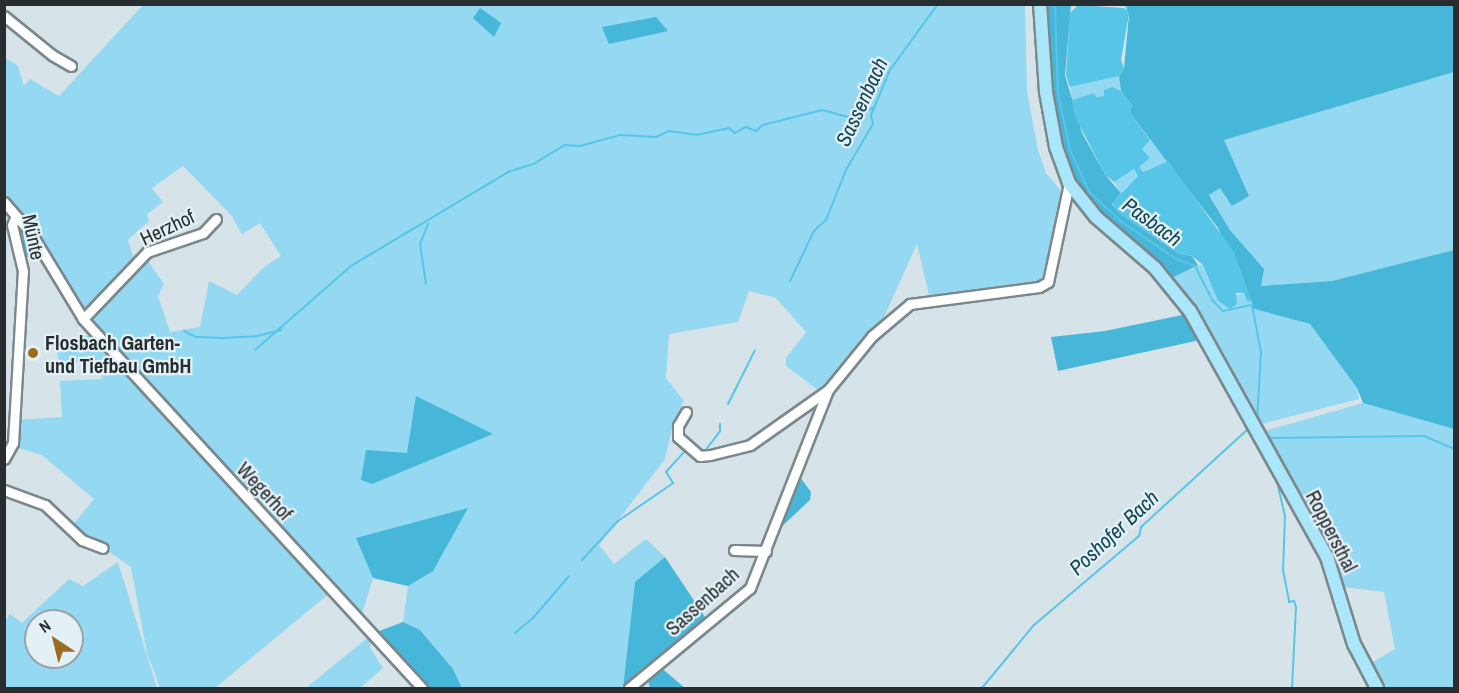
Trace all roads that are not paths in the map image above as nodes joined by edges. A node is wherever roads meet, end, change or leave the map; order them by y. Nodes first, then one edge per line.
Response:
1 (1040, 4) edge
2 (4, 16) edge
3 (71, 66) dead end
4 (1069, 183) junction
5 (4, 202) edge
6 (15, 218) junction
7 (216, 219) dead end
8 (83, 319) junction
9 (828, 390) junction
10 (686, 412) dead end
11 (4, 459) edge
12 (4, 490) edge
13 (103, 548) dead end
14 (734, 550) dead end
15 (766, 551) junction
16 (422, 688) edge
17 (629, 688) edge
18 (1377, 688) edge

1 - 4 main road, Roppersthal
2 - 3 street
4 - 9 street, Sassenbach
4 - 18 main road, Roppersthal
5 - 6 street, Münte
6 - 8 street, Wegerhof
6 - 11 street, Münte
7 - 8 street, Herzhof
8 - 16 street, Wegerhof
9 - 10 street, Sassenbach
9 - 15 street, Sassenbach
12 - 13 street
14 - 15 street
15 - 17 street, Sassenbach

